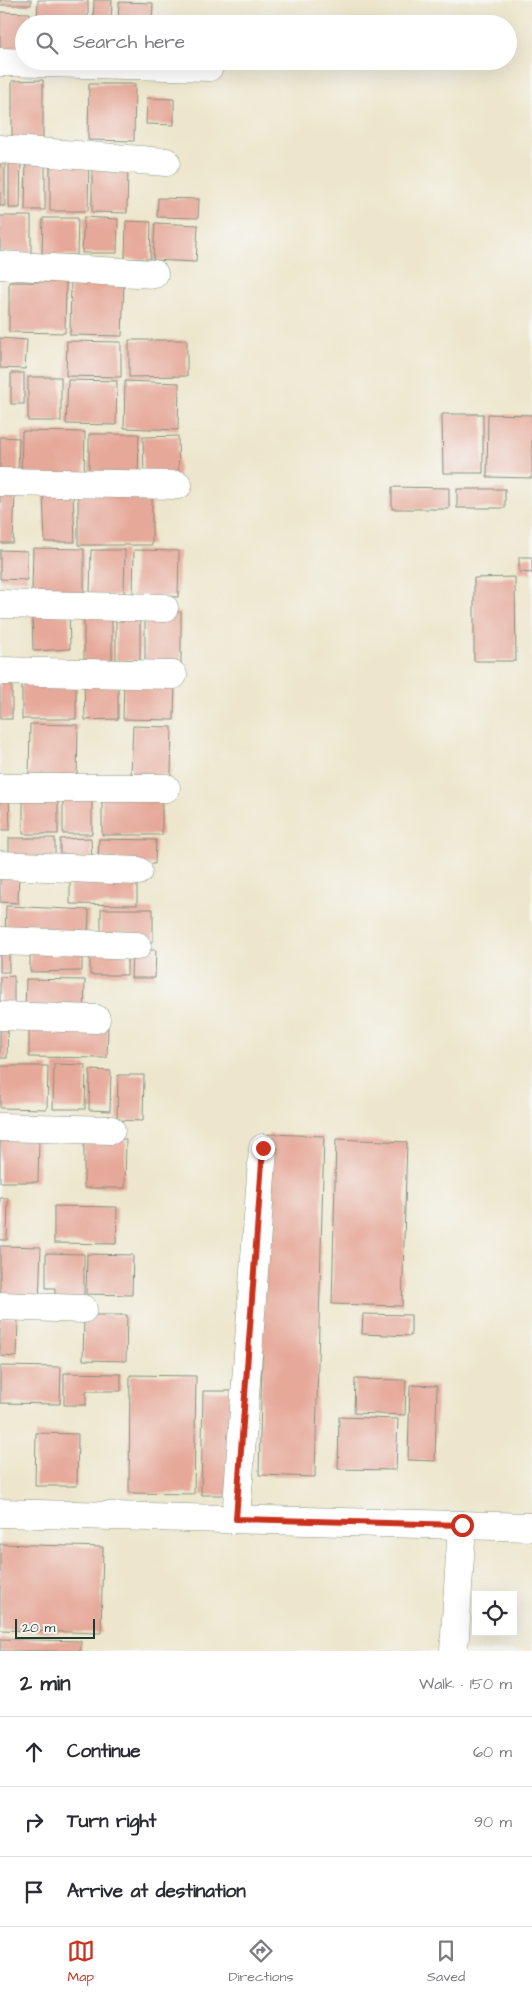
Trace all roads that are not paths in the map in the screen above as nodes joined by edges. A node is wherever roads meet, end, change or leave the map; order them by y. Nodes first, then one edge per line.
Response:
1 (0, 62) edge
2 (15, 62) edge
3 (0, 148) edge
4 (166, 162) dead end
5 (0, 265) edge
6 (154, 274) dead end
7 (0, 482) edge
8 (178, 485) dead end
9 (0, 604) edge
10 (164, 608) dead end
11 (0, 671) edge
12 (173, 675) dead end
13 (0, 788) edge
14 (166, 788) dead end
15 (0, 865) edge
16 (138, 871) dead end
17 (0, 941) edge
18 (137, 946) dead end
19 (0, 1016) edge
20 (96, 1019) dead end
21 (0, 1127) edge
22 (111, 1130) dead end
23 (263, 1148) dead end
24 (0, 1306) edge
25 (83, 1309) dead end
26 (0, 1513) edge
27 (236, 1519) junction
28 (462, 1525) junction
29 (532, 1527) edge
30 (454, 1651) edge

1 - 2 street
3 - 4 street
5 - 6 street
7 - 8 street
9 - 10 street
11 - 12 street
13 - 14 street
15 - 16 street
17 - 18 street
19 - 20 street
21 - 22 street
23 - 27 street
24 - 25 street
26 - 27 street
27 - 28 street
28 - 29 street
28 - 30 street

